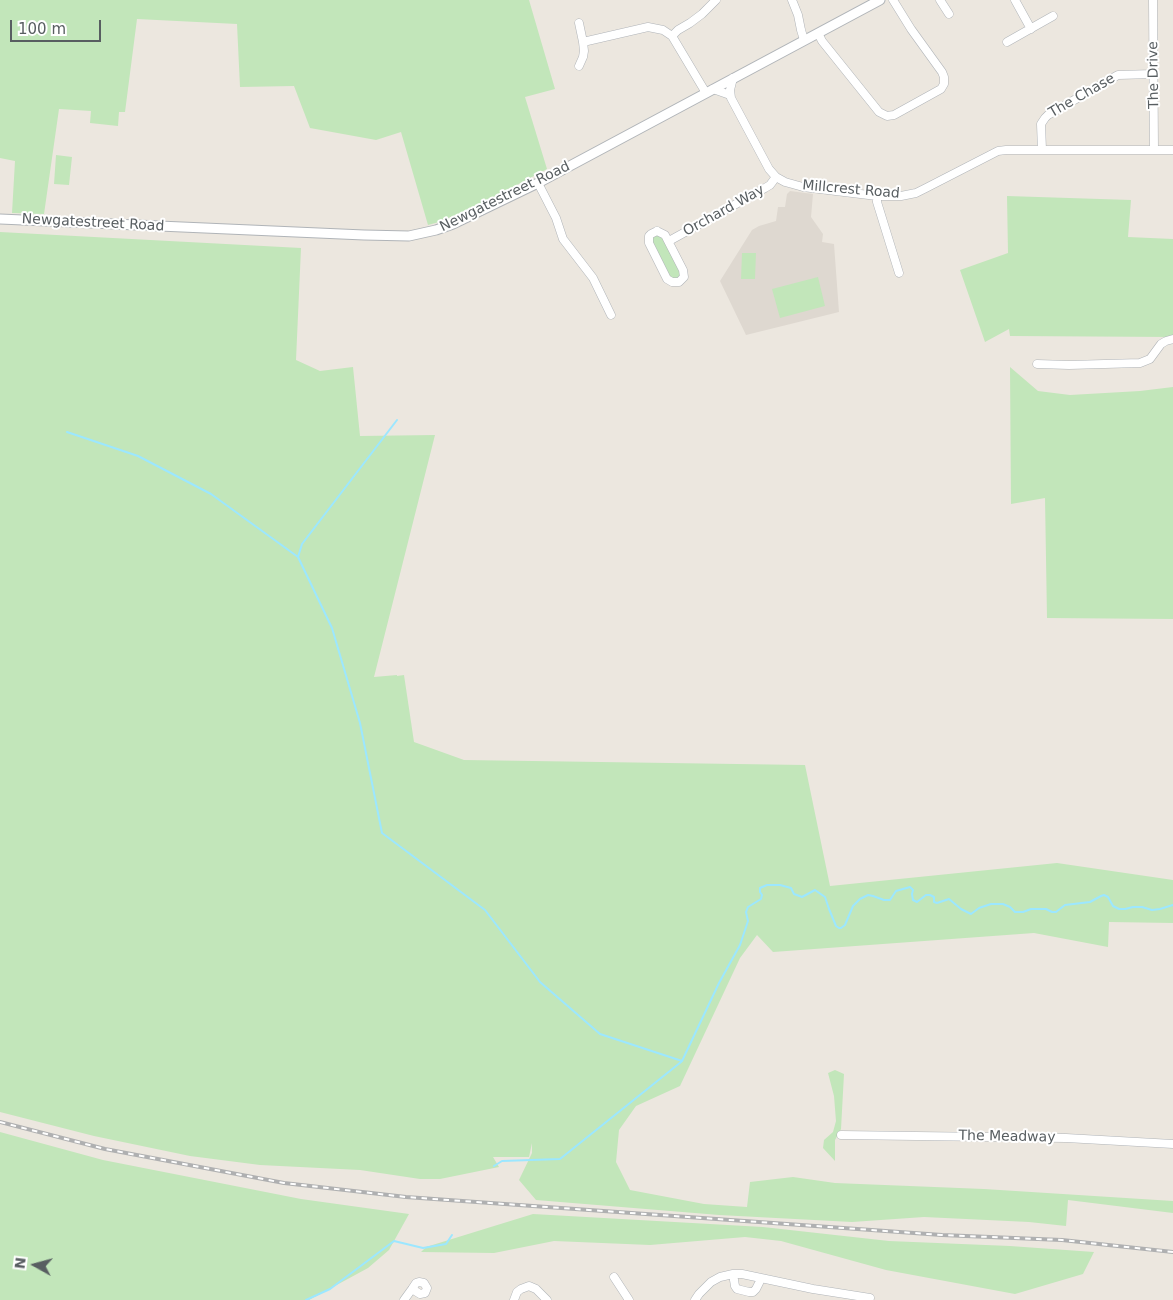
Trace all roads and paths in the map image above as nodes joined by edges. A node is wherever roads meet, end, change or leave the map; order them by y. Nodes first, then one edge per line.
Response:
1 (716, 0) edge
2 (792, 0) edge
3 (880, 0) edge
4 (893, 0) edge
5 (940, 0) edge
6 (1014, 0) edge
7 (1153, 0) edge
8 (949, 14) dead end
9 (1053, 16) dead end
10 (580, 23) dead end
11 (1031, 28) junction
12 (818, 33) junction
13 (672, 36) junction
14 (804, 40) junction
15 (583, 42) junction
16 (1007, 42) dead end
17 (580, 66) dead end
18 (1153, 74) junction
19 (732, 78) junction
20 (709, 90) junction
21 (730, 95) junction
22 (1042, 150) junction
23 (1154, 150) junction
24 (1173, 150) edge
25 (776, 177) junction
26 (538, 183) junction
27 (877, 196) junction
28 (0, 218) edge
29 (668, 241) junction
30 (899, 273) dead end
31 (612, 314) dead end
32 (1173, 339) edge
33 (1038, 364) dead end
34 (841, 1134) dead end
35 (1173, 1144) edge
36 (733, 1274) junction
37 (614, 1277) dead end
38 (761, 1279) junction
39 (412, 1289) dead end
40 (870, 1298) dead end
41 (404, 1300) edge
42 (514, 1300) edge
43 (547, 1300) edge
44 (629, 1300) edge
45 (695, 1300) edge

1 - 13 street
2 - 14 street
3 - 12 street, Newgatestreet Road
4 - 12 street
5 - 8 street
6 - 11 street
7 - 18 street, The Drive
9 - 11 street
10 - 15 street
11 - 16 street
12 - 14 street, Newgatestreet Road
13 - 15 street
13 - 20 street
14 - 19 street, Newgatestreet Road
15 - 17 street
18 - 22 street, The Chase
18 - 23 street, The Drive
19 - 20 street, Newgatestreet Road
19 - 21 street
20 - 21 street
20 - 26 street, Newgatestreet Road
21 - 25 street
22 - 23 street, Millcrest Road
22 - 27 street, Millcrest Road
23 - 24 street, Millcrest Road
25 - 27 street, Millcrest Road
25 - 29 street, Orchard Way
26 - 28 street, Newgatestreet Road
26 - 31 street
27 - 30 street
29 - 29 street
32 - 33 street
34 - 35 street, The Meadway
36 - 38 street
36 - 38 street
36 - 45 street
37 - 44 street
38 - 40 street
39 - 41 street
42 - 43 street

